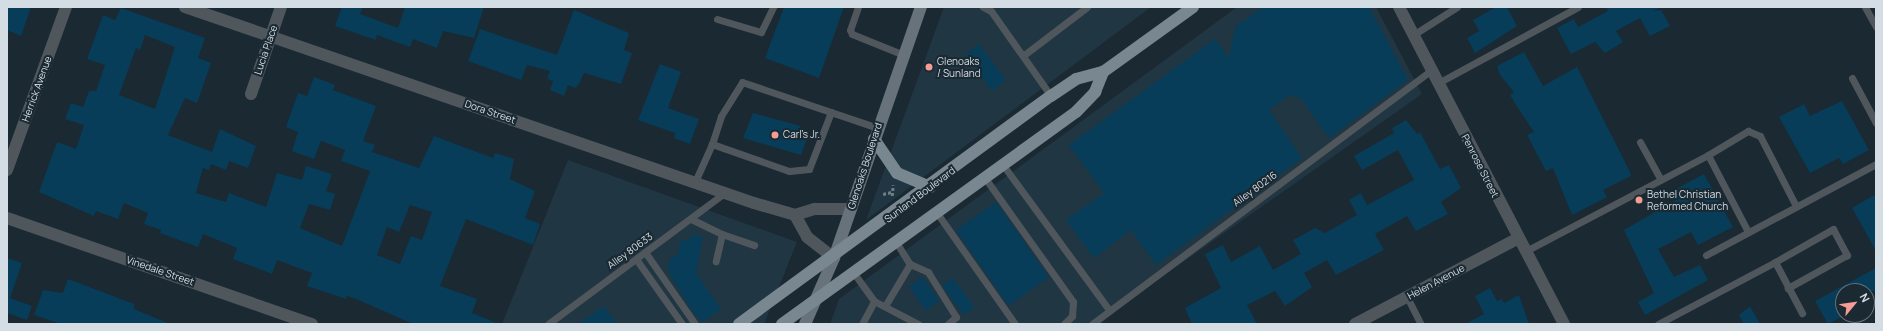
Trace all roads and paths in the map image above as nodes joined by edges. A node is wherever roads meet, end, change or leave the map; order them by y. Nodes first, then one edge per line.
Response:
1 (66, 7) edge
2 (185, 7) edge
3 (281, 7) edge
4 (773, 7) edge
5 (858, 7) edge
6 (921, 7) edge
7 (983, 7) edge
8 (1087, 7) edge
9 (1399, 7) edge
10 (1457, 7) edge
11 (1578, 7) edge
12 (1865, 7) edge
13 (991, 9) edge
14 (1187, 9) edge
15 (717, 19) dead end
16 (1876, 27) edge
17 (1413, 35) junction
18 (271, 38) junction
19 (1024, 54) junction
20 (904, 55) junction
21 (1431, 70) junction
22 (1103, 72) junction
23 (1852, 78) dead end
24 (1438, 83) junction
25 (251, 94) dead end
26 (1051, 96) junction
27 (831, 112) junction
28 (1876, 123) edge
29 (876, 133) junction
30 (1640, 142) dead end
31 (712, 144) junction
32 (1708, 155) junction
33 (1876, 164) edge
34 (1003, 166) junction
35 (7, 170) edge
36 (985, 178) junction
37 (1661, 180) junction
38 (694, 184) junction
39 (930, 187) junction
40 (892, 192) dead end
41 (723, 194) junction
42 (883, 194) dead end
43 (1796, 206) junction
44 (851, 209) junction
45 (937, 213) junction
46 (795, 216) junction
47 (7, 218) edge
48 (691, 219) junction
49 (1748, 232) junction
50 (722, 234) junction
51 (1517, 239) junction
52 (896, 242) junction
53 (754, 245) dead end
54 (645, 252) junction
55 (1524, 252) junction
56 (1706, 255) dead end
57 (834, 258) junction
58 (636, 259) junction
59 (716, 261) dead end
60 (1775, 262) junction
61 (910, 264) junction
62 (853, 272) junction
63 (1788, 288) junction
64 (1407, 297) junction
65 (813, 301) junction
66 (874, 301) junction
67 (884, 306) junction
68 (1108, 310) junction
69 (1802, 313) dead end
70 (312, 324) edge
71 (548, 324) edge
72 (682, 324) edge
73 (695, 324) edge
74 (739, 324) edge
75 (782, 324) edge
76 (805, 324) edge
77 (862, 324) edge
78 (918, 324) edge
79 (948, 324) edge
80 (1015, 324) edge
81 (1064, 324) edge
82 (1092, 324) edge
83 (1355, 324) edge
84 (1421, 324) edge
85 (1564, 324) edge
86 (1658, 324) edge

1 - 35 street, Herrick Avenue
2 - 18 street, Dora Street
3 - 18 street, Lucia Place
4 - 15 lane
5 - 20 lane
6 - 20 main road, Glenoaks Boulevard
7 - 13 lane
8 - 19 lane
9 - 17 street, Penrose Street
10 - 17 lane
11 - 24 lane
12 - 16 lane
13 - 19 lane
14 - 22 main road, Sunland Boulevard
17 - 21 street, Penrose Street
18 - 25 street, Lucia Place
18 - 38 street, Dora Street
19 - 26 lane
20 - 29 main road, Glenoaks Boulevard
21 - 24 street, Penrose Street
21 - 68 lane, Alley 80216
22 - 26 main road, Sunland Boulevard
22 - 34 main road
23 - 28 lane
24 - 51 street, Penrose Street
26 - 39 main road, Sunland Boulevard
27 - 29 lane
27 - 31 lane
27 - 31 lane
29 - 39 main road
29 - 44 main road, Glenoaks Boulevard
30 - 37 lane
31 - 38 lane
32 - 37 lane
32 - 43 lane
32 - 49 lane
33 - 43 lane
34 - 36 main road
34 - 68 lane
36 - 45 main road
36 - 81 lane
37 - 55 lane
38 - 41 street, Dora Street
39 - 57 main road, Sunland Boulevard
40 - 42 path
41 - 46 street, Dora Street
41 - 48 lane, Alley 80633
43 - 49 lane
44 - 46 street
44 - 57 main road, Glenoaks Boulevard
45 - 52 main road
45 - 80 lane
46 - 57 street
47 - 70 street, Vinedale Street
48 - 50 lane
48 - 54 lane, Alley 80633
49 - 56 lane
50 - 53 lane
50 - 59 lane
51 - 55 street, Penrose Street
51 - 64 street, Helen Avenue
52 - 61 lane
52 - 62 main road
54 - 58 lane, Alley 80633
54 - 73 lane
55 - 85 street, Penrose Street
57 - 65 main road, Glenoaks Boulevard
57 - 74 main road, Sunland Boulevard
58 - 71 lane, Alley 80633
58 - 72 lane
60 - 63 lane
60 - 63 lane
60 - 86 lane
61 - 67 lane
61 - 79 lane
62 - 65 main road
62 - 66 lane
63 - 69 lane
64 - 83 street, Helen Avenue
64 - 84 lane
65 - 75 main road
65 - 76 main road, Glenoaks Boulevard
66 - 67 lane
66 - 77 lane
67 - 78 lane
68 - 82 lane, Alley 80216

